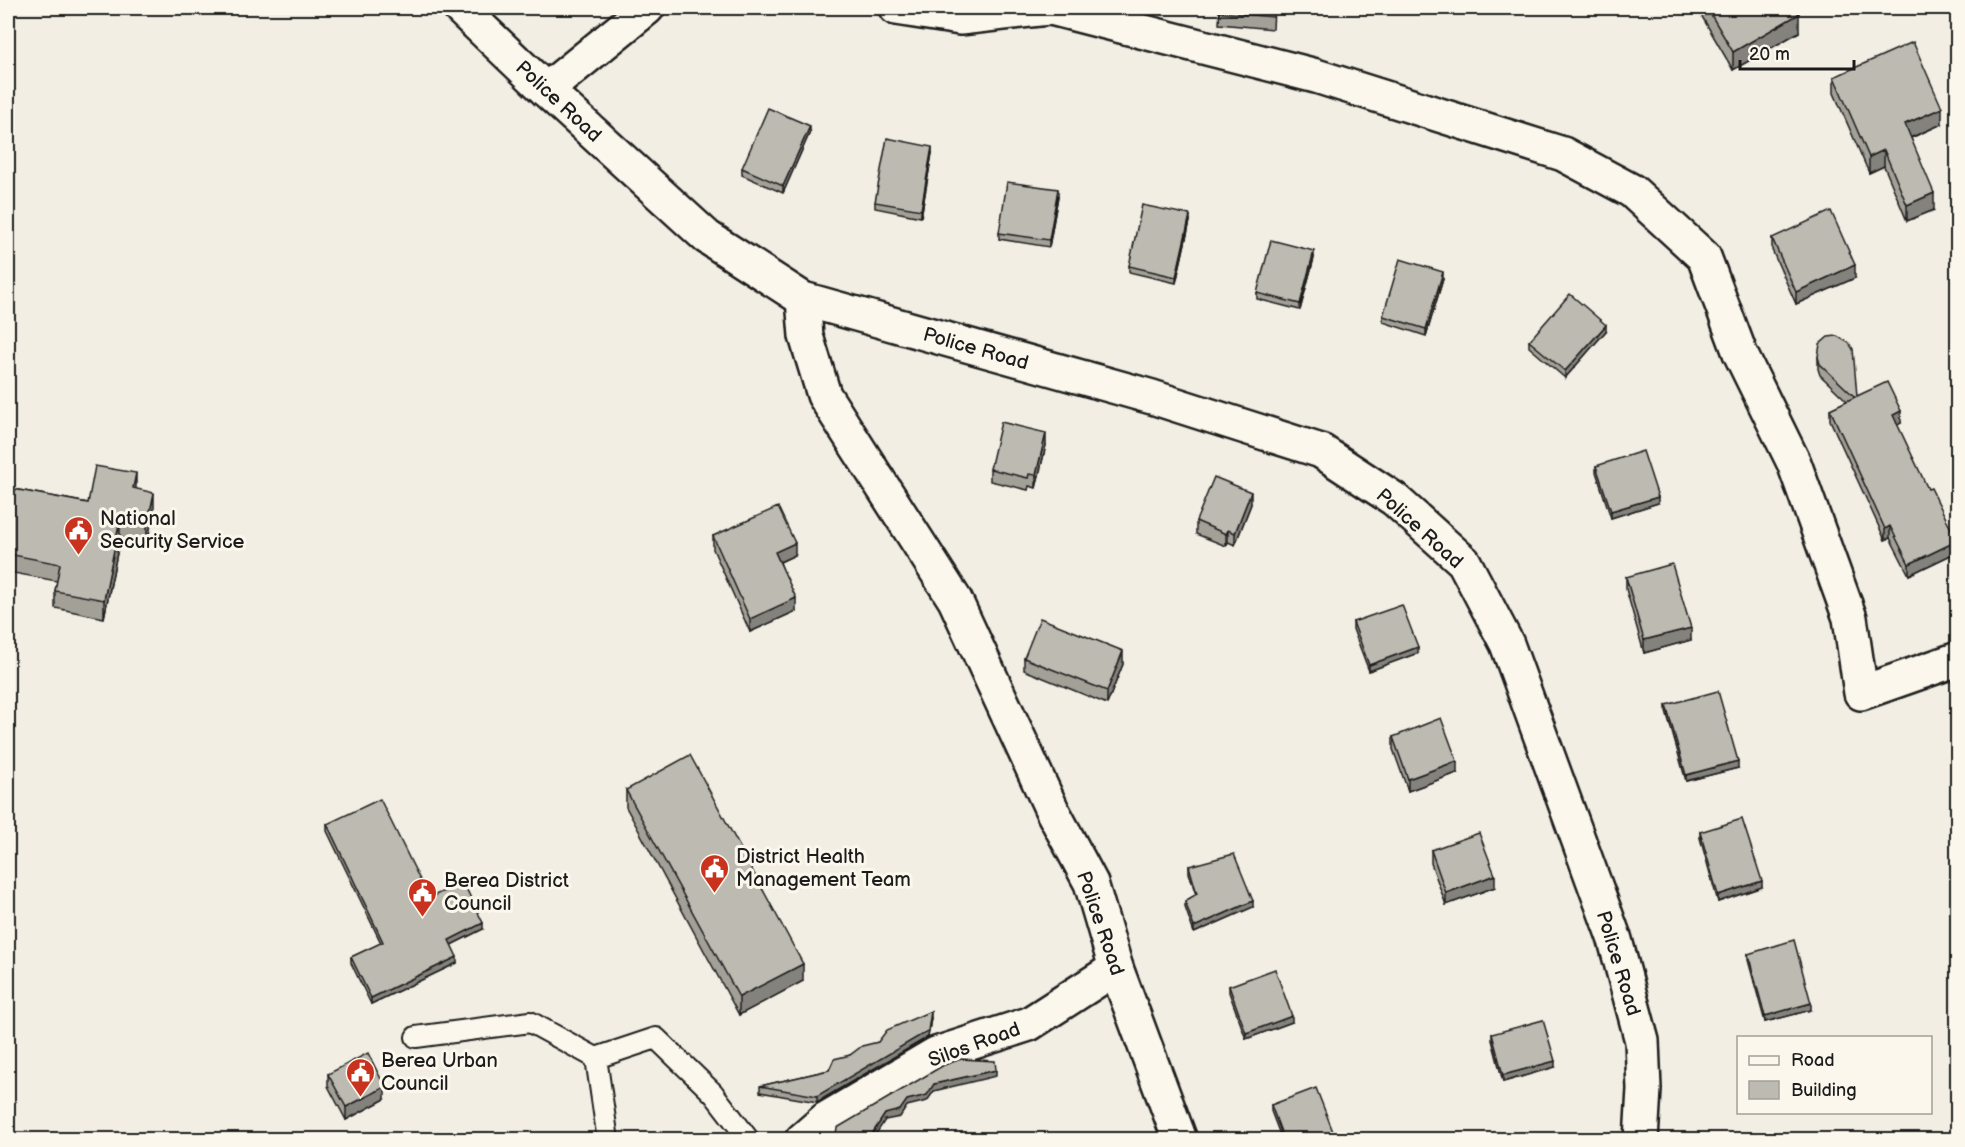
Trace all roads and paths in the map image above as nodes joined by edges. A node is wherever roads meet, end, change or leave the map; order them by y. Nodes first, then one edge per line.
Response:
1 (460, 8) edge
2 (647, 8) edge
3 (896, 8) edge
4 (1049, 8) edge
5 (546, 90) junction
6 (803, 299) junction
7 (1958, 659) edge
8 (1116, 968) junction
9 (416, 1037) dead end
10 (596, 1058) junction
11 (608, 1140) edge
12 (749, 1140) edge
13 (802, 1140) edge
14 (1180, 1140) edge
15 (1641, 1140) edge

1 - 5 street, Police Road
2 - 5 street
3 - 4 street
4 - 7 street
5 - 6 street, Police Road
6 - 8 street, Police Road
6 - 15 street, Police Road
8 - 13 street, Silos Road
8 - 14 street, Police Road
9 - 10 lane
10 - 11 lane
10 - 12 lane

